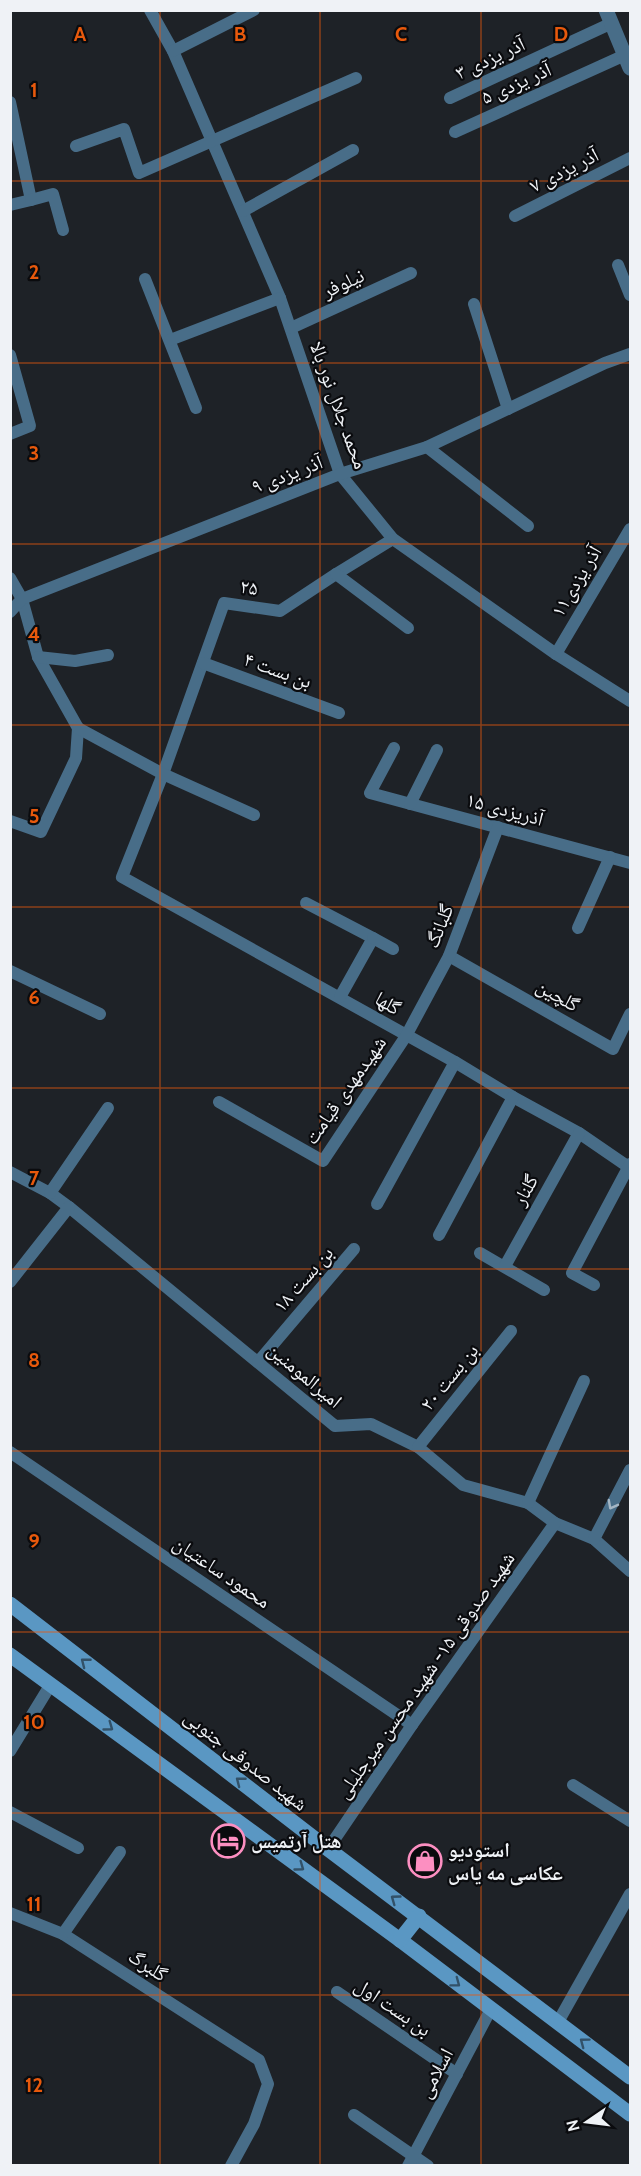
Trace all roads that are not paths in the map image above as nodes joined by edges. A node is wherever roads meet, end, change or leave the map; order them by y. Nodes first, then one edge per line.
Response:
1 (150, 10) edge
2 (254, 10) edge
3 (609, 17) edge
4 (172, 51) junction
5 (628, 62) edge
6 (356, 78) dead end
7 (450, 98) dead end
8 (10, 102) edge
9 (455, 132) dead end
10 (211, 140) junction
11 (76, 146) dead end
12 (353, 150) dead end
13 (630, 158) edge
14 (31, 200) junction
15 (10, 205) edge
16 (243, 211) junction
17 (515, 216) dead end
18 (63, 230) dead end
19 (618, 265) dead end
20 (411, 273) dead end
21 (145, 279) dead end
22 (630, 295) edge
23 (280, 298) junction
24 (474, 304) dead end
25 (291, 328) junction
26 (170, 340) junction
27 (10, 355) edge
28 (628, 359) edge
29 (196, 408) dead end
30 (508, 409) junction
31 (10, 434) edge
32 (428, 447) junction
33 (340, 474) junction
34 (528, 526) dead end
35 (630, 529) edge
36 (393, 539) junction
37 (336, 574) junction
38 (10, 578) edge
39 (22, 598) junction
40 (10, 612) edge
41 (408, 628) dead end
42 (556, 654) junction
43 (108, 656) dead end
44 (38, 657) junction
45 (203, 663) junction
46 (630, 701) edge
47 (339, 713) dead end
48 (78, 729) junction
49 (394, 748) dead end
50 (437, 750) dead end
51 (163, 774) junction
52 (410, 804) junction
53 (254, 815) dead end
54 (10, 821) edge
55 (498, 827) junction
56 (610, 857) junction
57 (630, 863) edge
58 (122, 877) joint
59 (306, 903) dead end
60 (578, 928) dead end
61 (373, 939) junction
62 (393, 949) dead end
63 (449, 956) junction
64 (10, 971) edge
65 (340, 997) junction
66 (100, 1014) dead end
67 (630, 1014) edge
68 (406, 1036) junction
69 (455, 1062) junction
70 (513, 1097) junction
71 (219, 1102) dead end
72 (108, 1108) dead end
73 (579, 1133) junction
74 (630, 1166) edge
75 (10, 1172) edge
76 (50, 1193) junction
77 (377, 1204) dead end
78 (69, 1207) junction
79 (439, 1235) dead end
80 (354, 1249) dead end
81 (480, 1253) dead end
82 (505, 1266) junction
83 (10, 1282) edge
84 (594, 1285) dead end
85 (544, 1290) dead end
86 (511, 1331) dead end
87 (258, 1362) junction
88 (584, 1382) dead end
89 (418, 1447) junction
90 (10, 1452) edge
91 (630, 1470) edge
92 (528, 1503) junction
93 (555, 1523) junction
94 (594, 1539) junction
95 (630, 1571) edge
96 (10, 1604) edge
97 (10, 1655) edge
98 (51, 1684) junction
99 (412, 1725) junction
100 (10, 1751) edge
101 (573, 1785) dead end
102 (10, 1812) edge
103 (630, 1821) edge
104 (78, 1848) dead end
105 (328, 1849) junction
106 (120, 1852) dead end
107 (630, 1894) edge
108 (10, 1913) edge
109 (419, 1916) junction
110 (63, 1934) junction
111 (400, 1940) junction
112 (337, 1992) dead end
113 (492, 2009) junction
114 (558, 2022) junction
115 (457, 2074) junction
116 (630, 2077) edge
117 (630, 2114) edge
118 (354, 2115) dead end
119 (411, 2161) edge
120 (231, 2166) edge
121 (428, 2166) edge

1 - 4 street, محمد جلال نور بالا
2 - 4 street
3 - 5 street
3 - 7 street, آذر یزدی ۳
4 - 10 street, محمد جلال نور بالا
5 - 9 street, آذر یزدی ۵
6 - 10 street
8 - 14 street
10 - 11 street
10 - 16 street, محمد جلال نور بالا
12 - 16 street
13 - 17 street, آذر یزدی ۷
14 - 15 street
14 - 18 street
16 - 23 street, محمد جلال نور بالا
19 - 22 street
20 - 25 street, نیلوفر
21 - 26 street
23 - 25 street, محمد جلال نور بالا
23 - 26 street
24 - 30 street
25 - 33 street, محمد جلال نور بالا
26 - 29 street
27 - 31 street
28 - 30 street, آذر یزدی ۹
30 - 32 street, آذر یزدی ۹
32 - 33 street, آذر یزدی ۹
32 - 34 street
33 - 36 street, محمد جلال نور بالا
33 - 39 street, آذر یزدی ۹
35 - 42 street, آذر یزدی۱۱
36 - 37 street, ۲۵
36 - 42 street, محمد جلال نور بالا
37 - 41 street
37 - 45 street, ۲۵
38 - 39 street
39 - 40 street
39 - 44 street
42 - 46 street, محمد جلال نور بالا
43 - 44 street
44 - 48 street
45 - 47 street, بن بست ۴
45 - 51 street, ۲۵
48 - 51 street
48 - 54 street
49 - 52 street, ۱۵ آذریزدی
50 - 52 street
51 - 53 street
51 - 58 street, ۲۵
52 - 55 street, ۱۵ آذریزدی
55 - 56 street, ۱۵ آذریزدی
55 - 63 street, گلبانگ
56 - 57 street, ۱۵ آذریزدی
56 - 60 street
58 - 65 street, گلها
59 - 61 street
61 - 62 street
61 - 65 street
63 - 67 street, گلچین
63 - 68 street, گلبانگ
64 - 66 street
65 - 68 street, گلها
68 - 69 street, گلها
68 - 71 street, شهیدمهدی قیامت
69 - 70 street, گلها
69 - 77 street
70 - 73 street, گلها
70 - 79 street
72 - 76 street
73 - 74 street, گلها
73 - 82 street, گلنار
74 - 84 street
75 - 76 street, امیرالمومنین
76 - 78 street, امیرالمومنین
78 - 83 street
78 - 87 street, امیرالمومنین
80 - 87 street, بن بست ۱۸
81 - 82 street
82 - 85 street
86 - 89 street, بن بست ۲۰
87 - 89 street, امیرالمومنین
88 - 92 street
89 - 92 street, امیرالمومنین
90 - 99 street, محمود ساعتیان
91 -> 94 street
92 - 93 street, امیرالمومنین
93 - 94 street, امیرالمومنین
93 - 99 street, شهید صدوقی ۱۵- شهید محسن میرجلیلی
94 - 95 street, امیرالمومنین
105 -> 96 main road, شهید صدوقی جنوبی
97 - 98 main road
98 - 100 street
98 -> 111 main road
99 - 105 street, شهید صدوقی ۱۵- شهید محسن میرجلیلی
101 - 103 street
102 - 104 street
109 -> 105 main road, شهید صدوقی جنوبی
106 - 110 street
107 - 114 street
108 - 110 street, گلبرگ
109 - 111 main road
109 - 114 main road, شهید صدوقی جنوبی
110 - 120 street, گلبرگ
111 -> 113 main road
112 - 115 street, بن بست اول
113 - 115 street, اسلامی
113 - 117 main road
116 -> 114 main road, شهید صدوقی جنوبی
115 - 119 street, اسلامی
118 - 119 street
119 - 121 street

